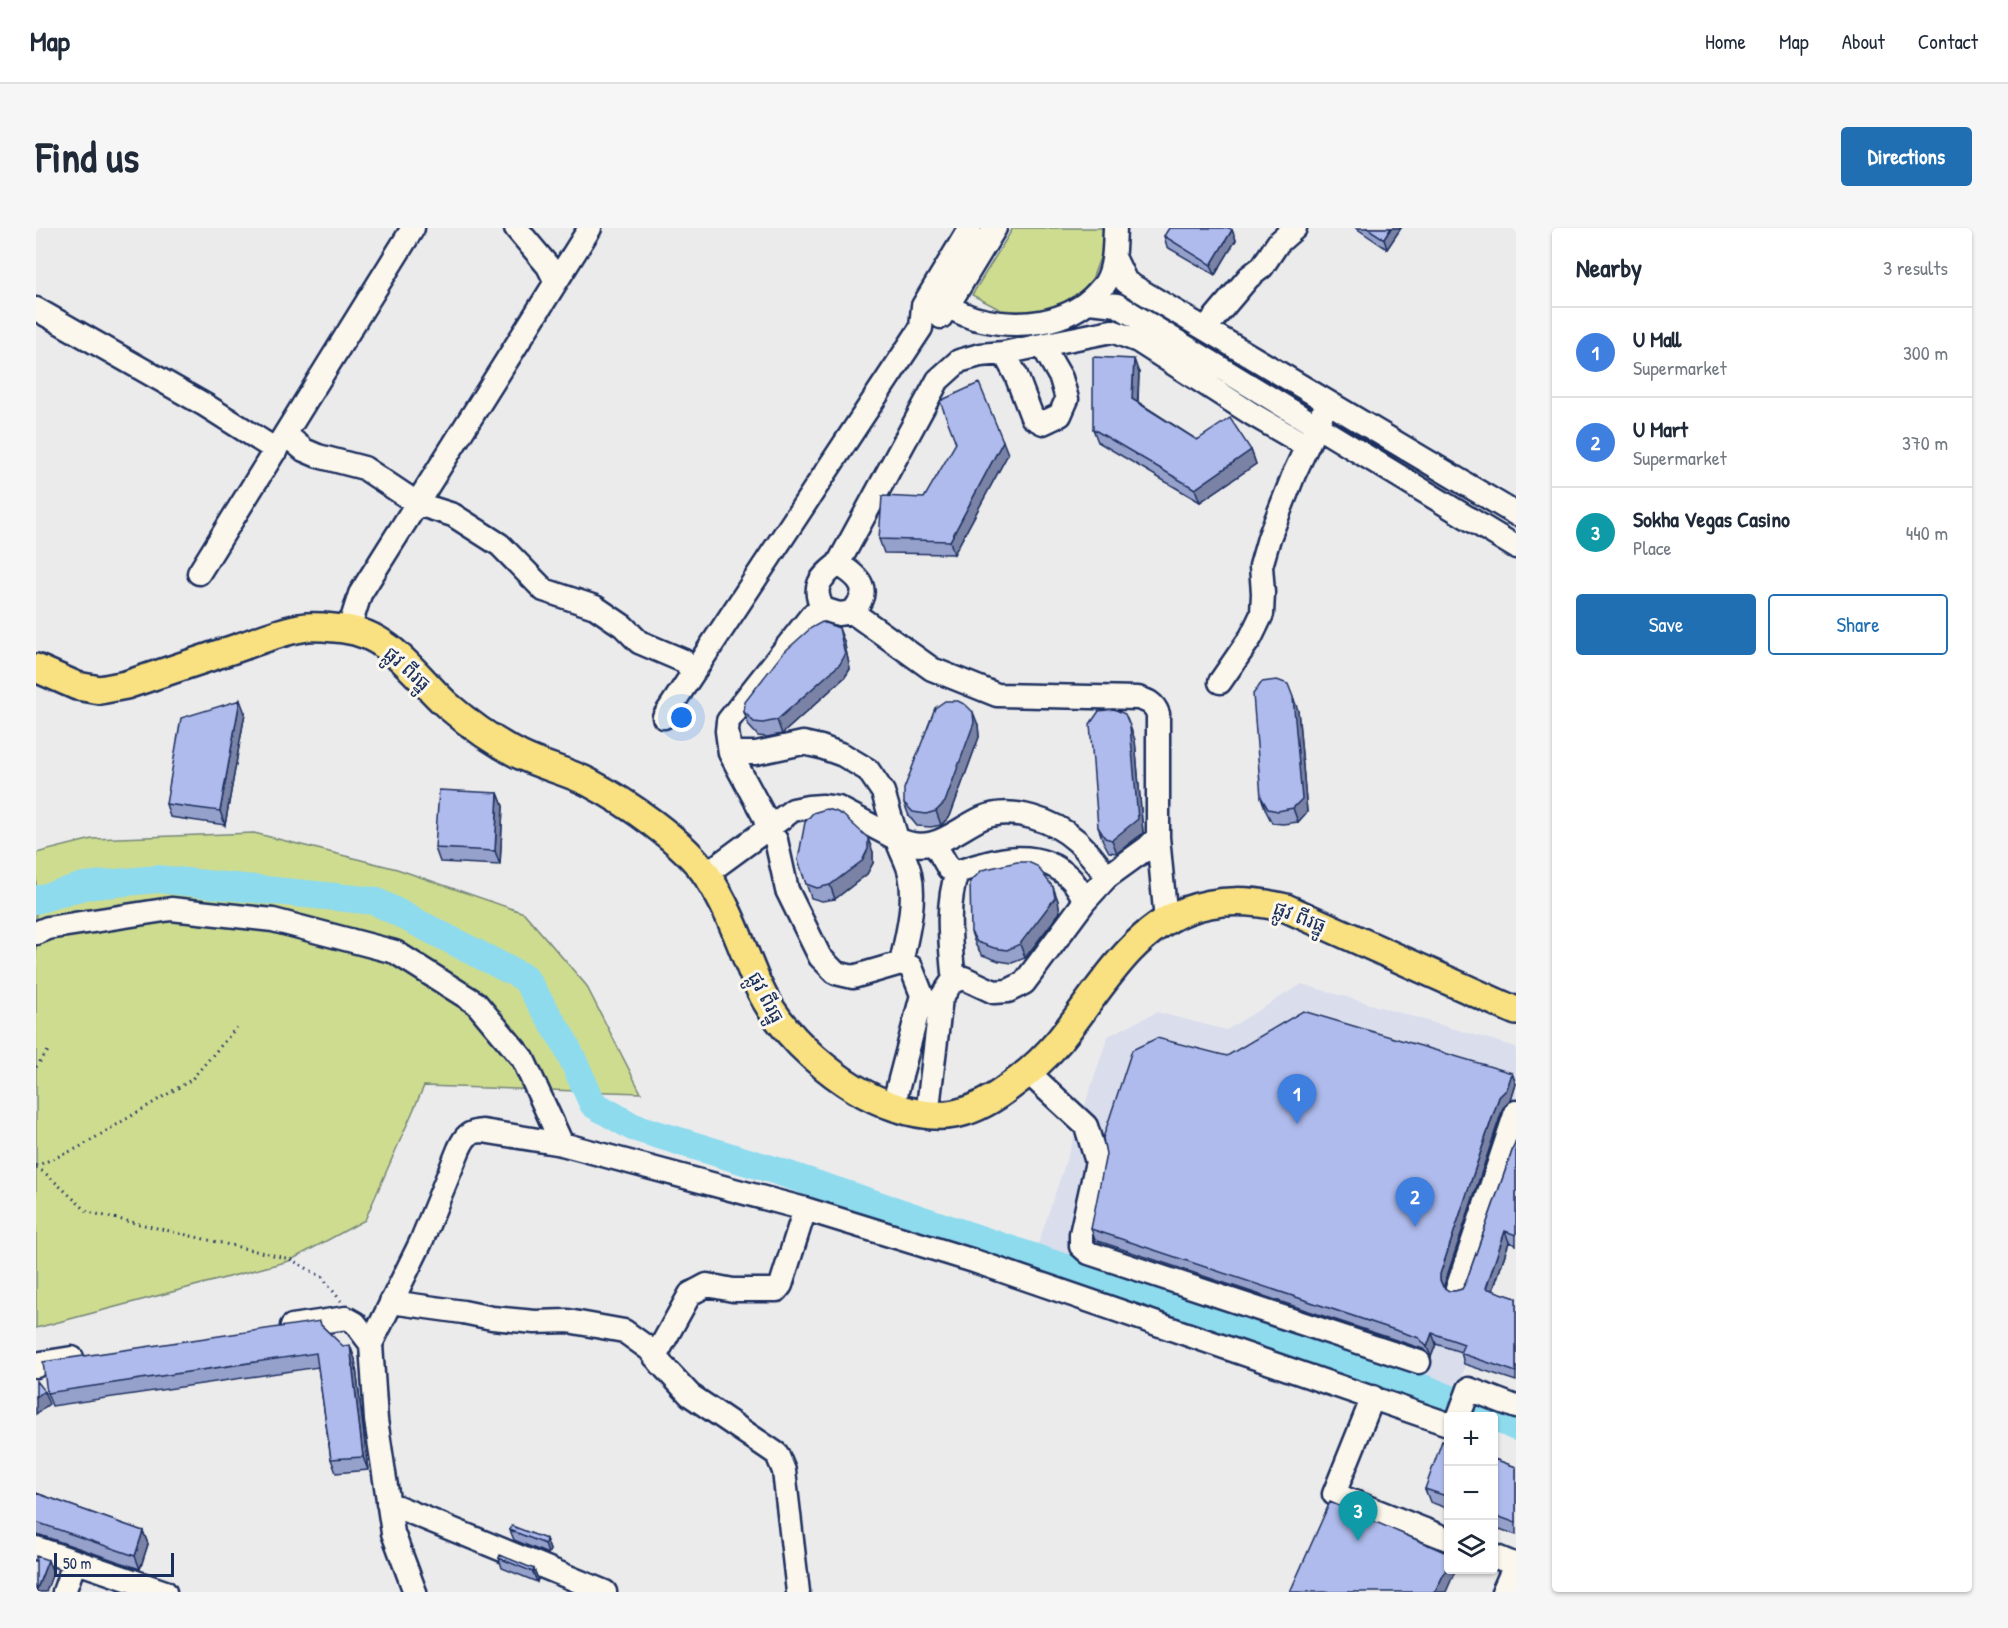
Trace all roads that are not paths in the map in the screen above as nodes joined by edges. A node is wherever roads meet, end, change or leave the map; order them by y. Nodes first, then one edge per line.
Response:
1 (413, 228) edge
2 (516, 228) edge
3 (590, 228) edge
4 (970, 228) edge
5 (995, 228) edge
6 (1114, 228) edge
7 (1295, 228) edge
8 (1114, 257) junction
9 (556, 282) junction
10 (1089, 302) junction
11 (948, 307) junction
12 (36, 309) edge
13 (921, 328) junction
14 (1205, 329) junction
15 (1042, 345) junction
16 (1004, 353) junction
17 (1328, 402) junction
18 (1312, 436) junction
19 (280, 442) junction
20 (418, 504) junction
21 (1516, 514) edge
22 (1516, 546) edge
23 (838, 564) junction
24 (200, 573) dead end
25 (823, 609) junction
26 (852, 612) junction
27 (349, 629) junction
28 (36, 668) edge
29 (693, 673) junction
30 (1220, 682) dead end
31 (664, 717) dead end
32 (730, 753) junction
33 (768, 830) junction
34 (1158, 837) junction
35 (897, 839) junction
36 (934, 843) junction
37 (957, 872) junction
38 (706, 874) junction
39 (1107, 877) junction
40 (1085, 901) junction
41 (1166, 921) junction
42 (36, 933) edge
43 (901, 963) junction
44 (959, 979) junction
45 (932, 996) junction
46 (1516, 1011) edge
47 (1029, 1072) junction
48 (893, 1106) junction
49 (1516, 1113) edge
50 (927, 1116) junction
51 (562, 1144) junction
52 (805, 1209) junction
53 (1457, 1289) edge
54 (391, 1302) junction
55 (266, 1329) edge
56 (371, 1344) junction
57 (93, 1355) edge
58 (655, 1357) junction
59 (1419, 1362) dead end
60 (36, 1366) edge
61 (1373, 1397) junction
62 (1516, 1407) edge
63 (1460, 1412) edge
64 (1444, 1422) edge
65 (388, 1503) junction
66 (1444, 1537) edge
67 (36, 1548) edge
68 (1498, 1558) edge
69 (75, 1561) junction
70 (1516, 1565) edge
71 (64, 1592) edge
72 (165, 1592) edge
73 (415, 1592) edge
74 (605, 1592) edge
75 (798, 1592) edge
76 (1503, 1592) edge

1 - 19 street
2 - 9 street
3 - 9 street
4 - 13 street
5 - 11 street
6 - 8 street
7 - 14 street
8 - 10 street
8 - 14 street
9 - 20 street
10 - 11 street
10 - 18 street
11 - 13 street
12 - 19 street
13 - 29 street
14 - 17 street
15 - 16 street
15 - 16 street
15 - 18 street
16 - 23 street
17 - 18 street
17 - 21 street
18 - 22 street
18 - 30 street
19 - 20 street
19 - 24 street
20 - 27 street
20 - 29 street
23 - 25 street
23 - 26 street
25 - 26 street
25 - 32 street
26 - 34 street
27 - 28 main road, ផ្លូវ ពីរធ្នូ
27 - 38 main road, ផ្លូវ ពីរធ្នូ
29 - 31 street
32 - 33 street
32 - 35 street
33 - 35 street
33 - 38 street
33 - 43 street
34 - 39 street
34 - 41 street
35 - 36 street
35 - 43 street
36 - 37 street
36 - 39 street
37 - 40 street
37 - 44 street
38 - 48 main road, ផ្លូវ ពីរធ្នូ
39 - 40 street
40 - 44 street
41 - 46 main road, ផ្លូវ ពីរធ្នូ
41 - 47 main road, ផ្លូវ ពីរធ្នូ
42 - 51 street
43 - 45 street
44 - 45 street
45 - 48 street
45 - 50 street
47 - 50 main road, ផ្លូវ ពីរធ្នូ
47 - 59 street
48 - 50 main road, ផ្លូវ ពីរធ្នូ
49 - 53 street
51 - 52 street
51 - 54 street
52 - 58 street
52 - 61 street
54 - 56 street
54 - 58 street
55 - 56 street
56 - 65 street
57 - 60 street
58 - 75 street
61 - 64 street
61 - 66 street
62 - 63 street
65 - 73 street
65 - 74 street
67 - 69 street
68 - 70 street
69 - 71 street
69 - 72 street
70 - 76 street

